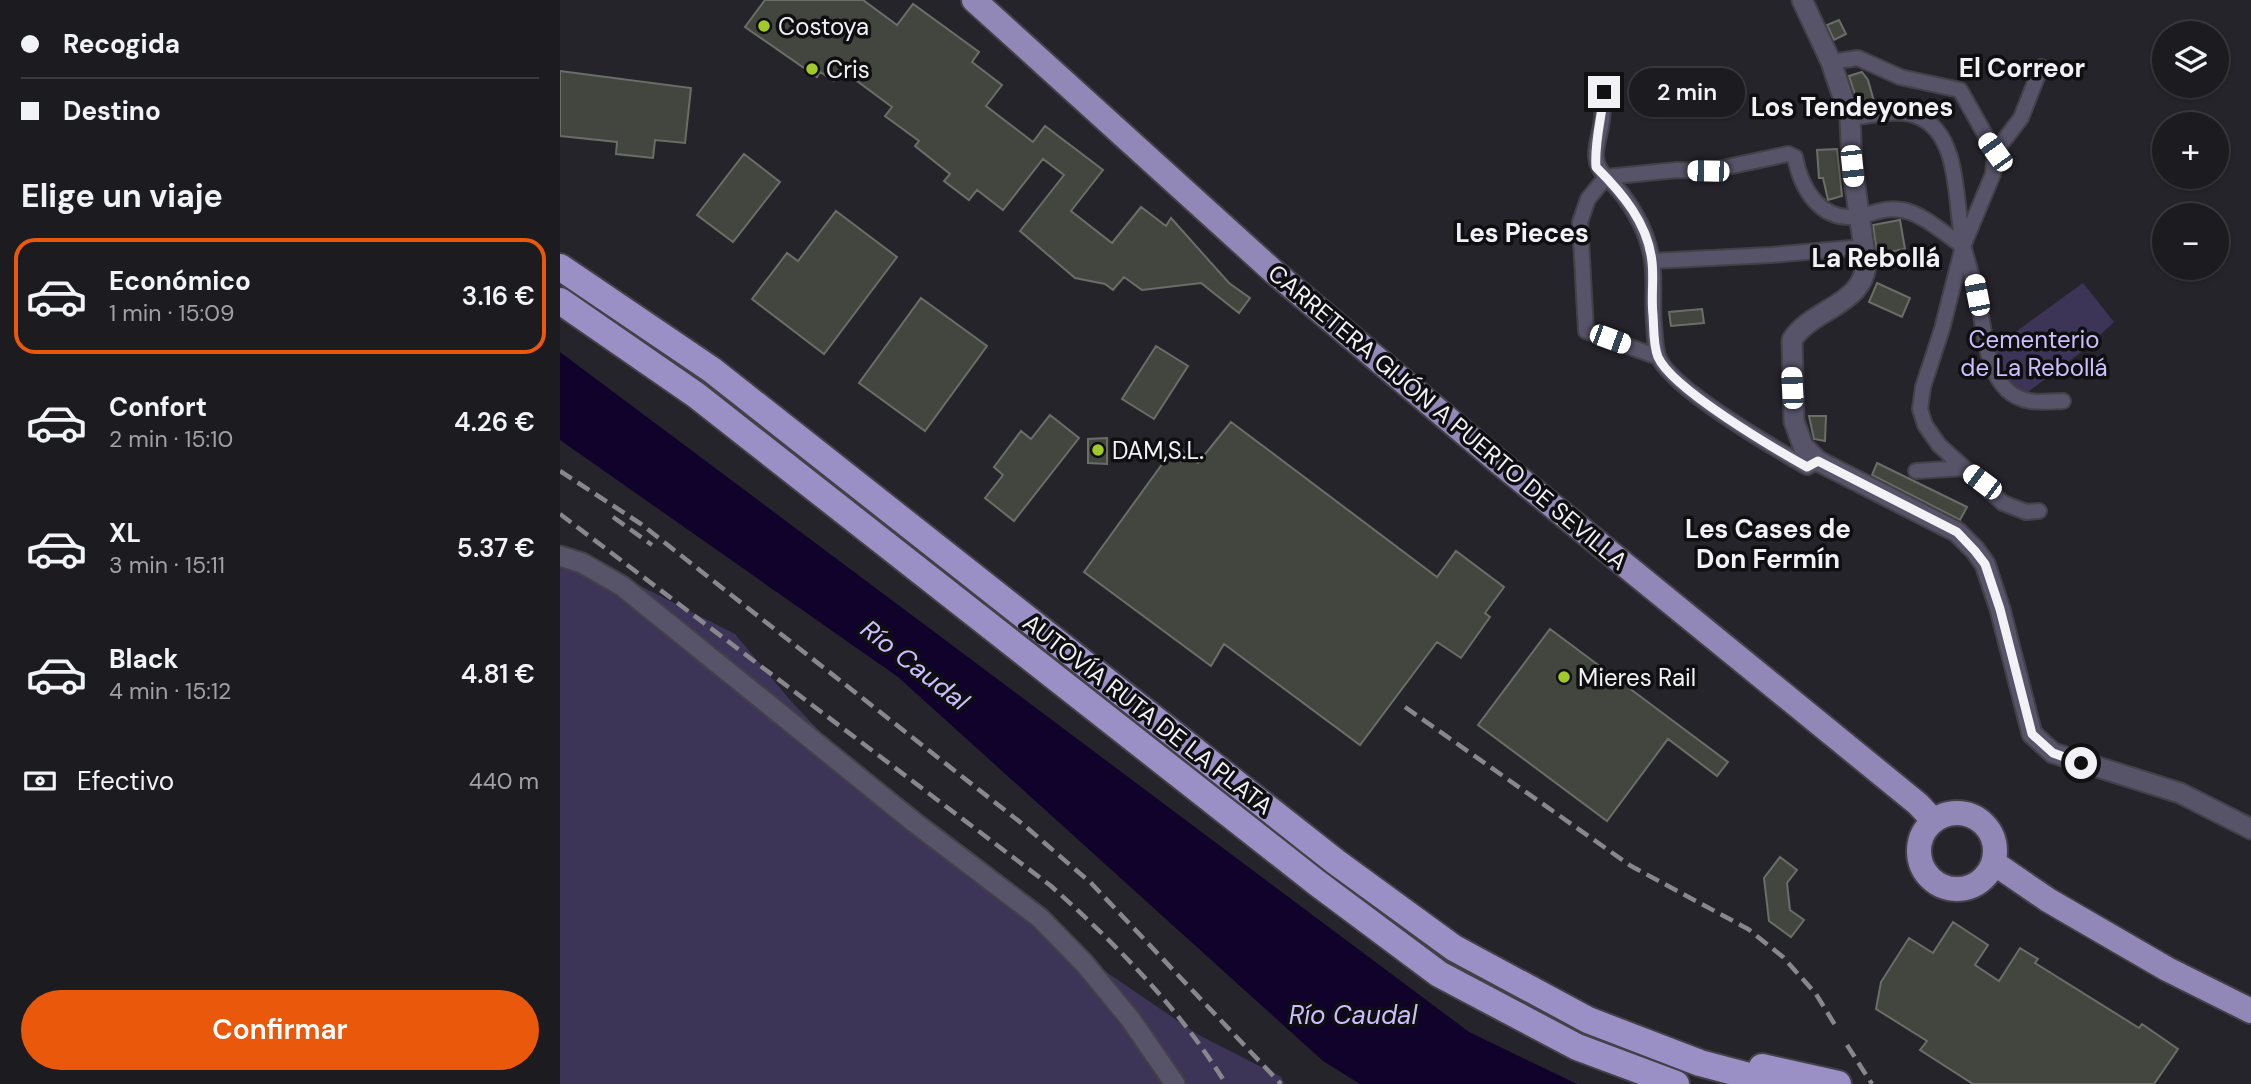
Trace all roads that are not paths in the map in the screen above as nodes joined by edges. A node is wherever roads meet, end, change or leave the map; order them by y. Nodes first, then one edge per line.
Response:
1 (974, 0) edge
2 (1802, 0) edge
3 (1830, 62) junction
4 (2041, 67) dead end
5 (1604, 92) dead end
6 (1850, 118) junction
7 (1995, 152) junction
8 (1606, 177) junction
9 (1859, 216) junction
10 (1963, 246) junction
11 (1863, 247) junction
12 (1652, 261) junction
13 (560, 267) edge
14 (560, 300) edge
15 (1658, 357) junction
16 (2063, 401) dead end
17 (1818, 461) junction
18 (1964, 468) junction
19 (1916, 471) dead end
20 (2039, 510) dead end
21 (560, 556) edge
22 (1933, 820) junction
23 (2251, 830) edge
24 (1994, 863) junction
25 (2251, 1012) edge
26 (1770, 1078) edge
27 (1175, 1084) edge
28 (1676, 1084) edge
29 (1838, 1084) edge

1 - 22 highway, CARRETERA GIJÓN A PUERTO DE SEVILLA
2 - 3 street
3 - 6 street
3 - 7 street
4 - 7 street
5 - 8 street
6 - 9 street
6 - 10 street
7 - 10 street
8 - 9 street
8 - 12 street
8 - 15 street
9 - 10 street
9 - 11 street
10 - 16 street
10 - 18 street
11 - 12 street
11 - 17 street
12 - 15 street
13 - 26 highway, AUTOVÍA RUTA DE LA PLATA
14 - 28 highway, AUTOVÍA RUTA DE LA PLATA
15 - 17 street
17 - 23 street
18 - 19 street
18 - 20 street
21 - 27 street
22 - 24 highway
22 - 24 highway
24 - 25 highway
26 - 29 highway, AUTOVÍA RUTA DE LA PLATA

